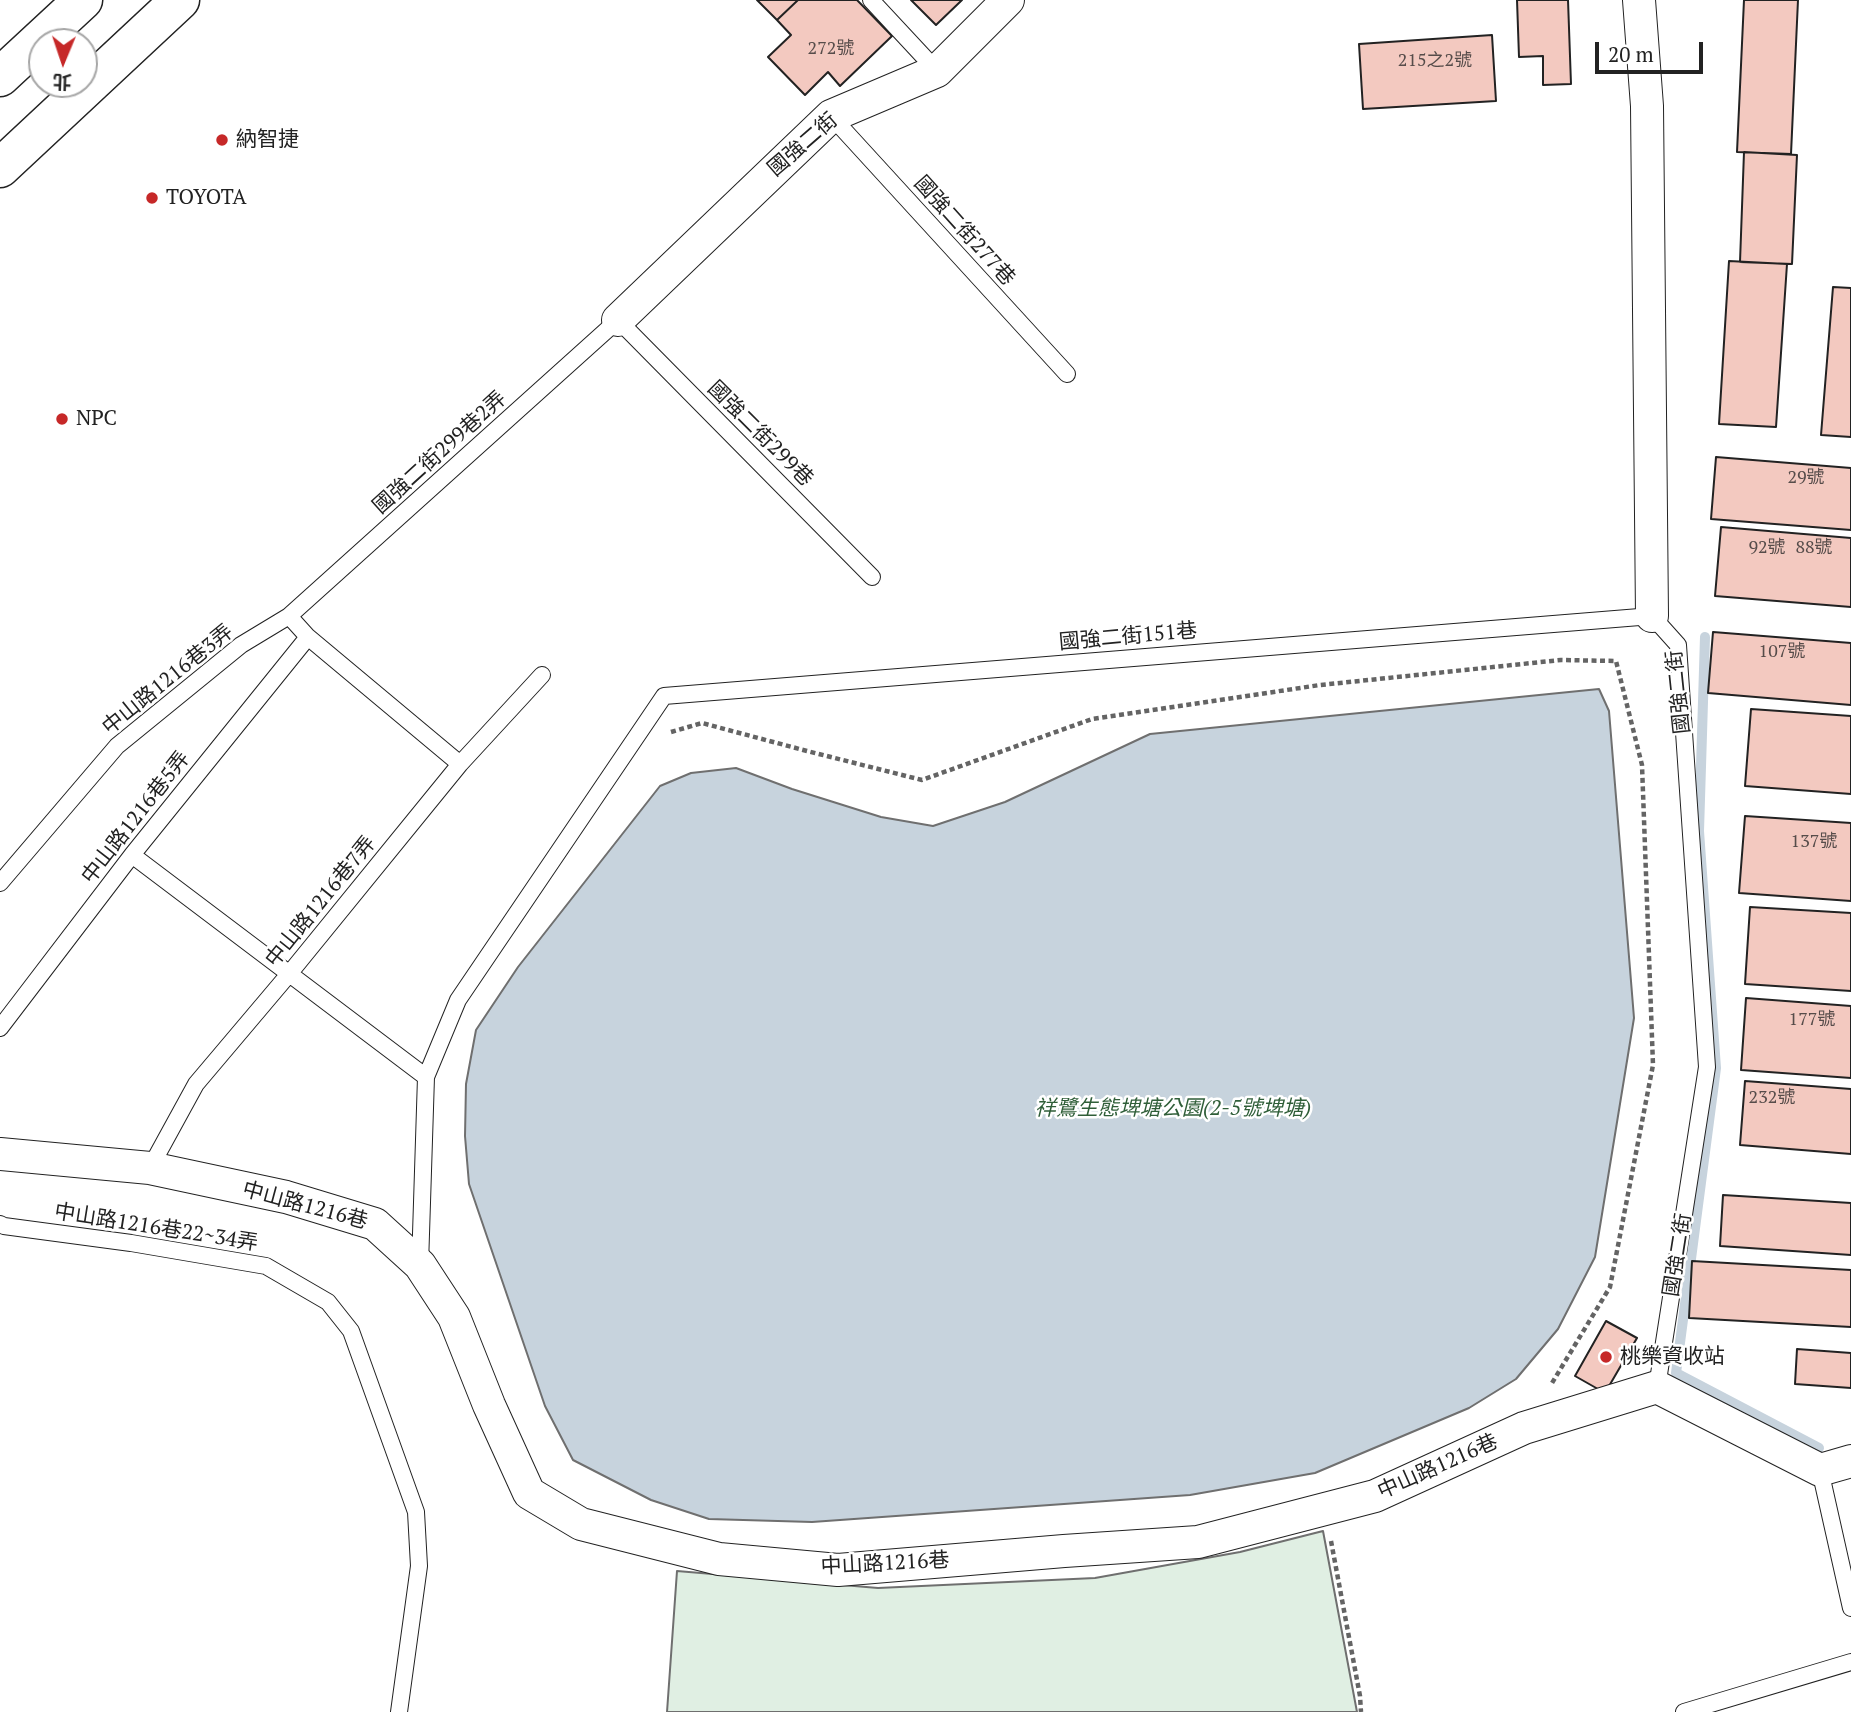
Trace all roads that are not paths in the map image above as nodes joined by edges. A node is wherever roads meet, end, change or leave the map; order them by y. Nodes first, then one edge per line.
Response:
1 (83, 0) edge
2 (180, 0) edge
3 (871, 0) edge
4 (1007, 0) edge
5 (1639, 0) edge
6 (937, 71) junction
7 (0, 77) edge
8 (831, 116) junction
9 (0, 168) edge
10 (618, 320) junction
11 (1067, 374) dead end
12 (872, 577) dead end
13 (289, 616) junction
14 (1652, 616) junction
15 (308, 637) junction
16 (542, 675) dead end
17 (460, 764) junction
18 (132, 855) junction
19 (0, 883) edge
20 (289, 974) junction
21 (0, 1028) edge
22 (426, 1077) junction
23 (0, 1154) edge
24 (150, 1168) junction
25 (0, 1224) edge
26 (420, 1265) junction
27 (1657, 1387) junction
28 (1851, 1461) edge
29 (1819, 1470) junction
30 (1851, 1608) edge
31 (1851, 1662) edge
32 (399, 1712) edge
33 (1684, 1712) edge

1 - 7 main road
2 - 9 main road
3 - 6 lane
4 - 6 street, 國強二街
5 - 14 street
6 - 8 street, 國強二街
8 - 10 street, 國強二街
8 - 11 lane, 國強二街277巷
10 - 12 lane, 國強二街299巷
10 - 13 lane, 國強二街299巷2弄
13 - 15 lane
13 - 19 lane, 中山路1216巷3弄
14 - 22 lane, 國強二街151巷
14 - 27 lane, 國強二街
15 - 17 lane
15 - 18 lane, 中山路1216巷5弄
16 - 17 lane, 中山路1216巷7弄
17 - 20 lane, 中山路1216巷7弄
18 - 20 lane
18 - 21 lane, 中山路1216巷5弄
20 - 22 lane
20 - 24 lane, 中山路1216巷7弄
22 - 26 lane
23 - 24 street, 中山路1216巷
24 - 26 street, 中山路1216巷
25 - 32 lane, 中山路1216巷22~34弄
26 - 27 street, 中山路1216巷
27 - 29 street
28 - 29 street
29 - 30 lane
31 - 33 lane

